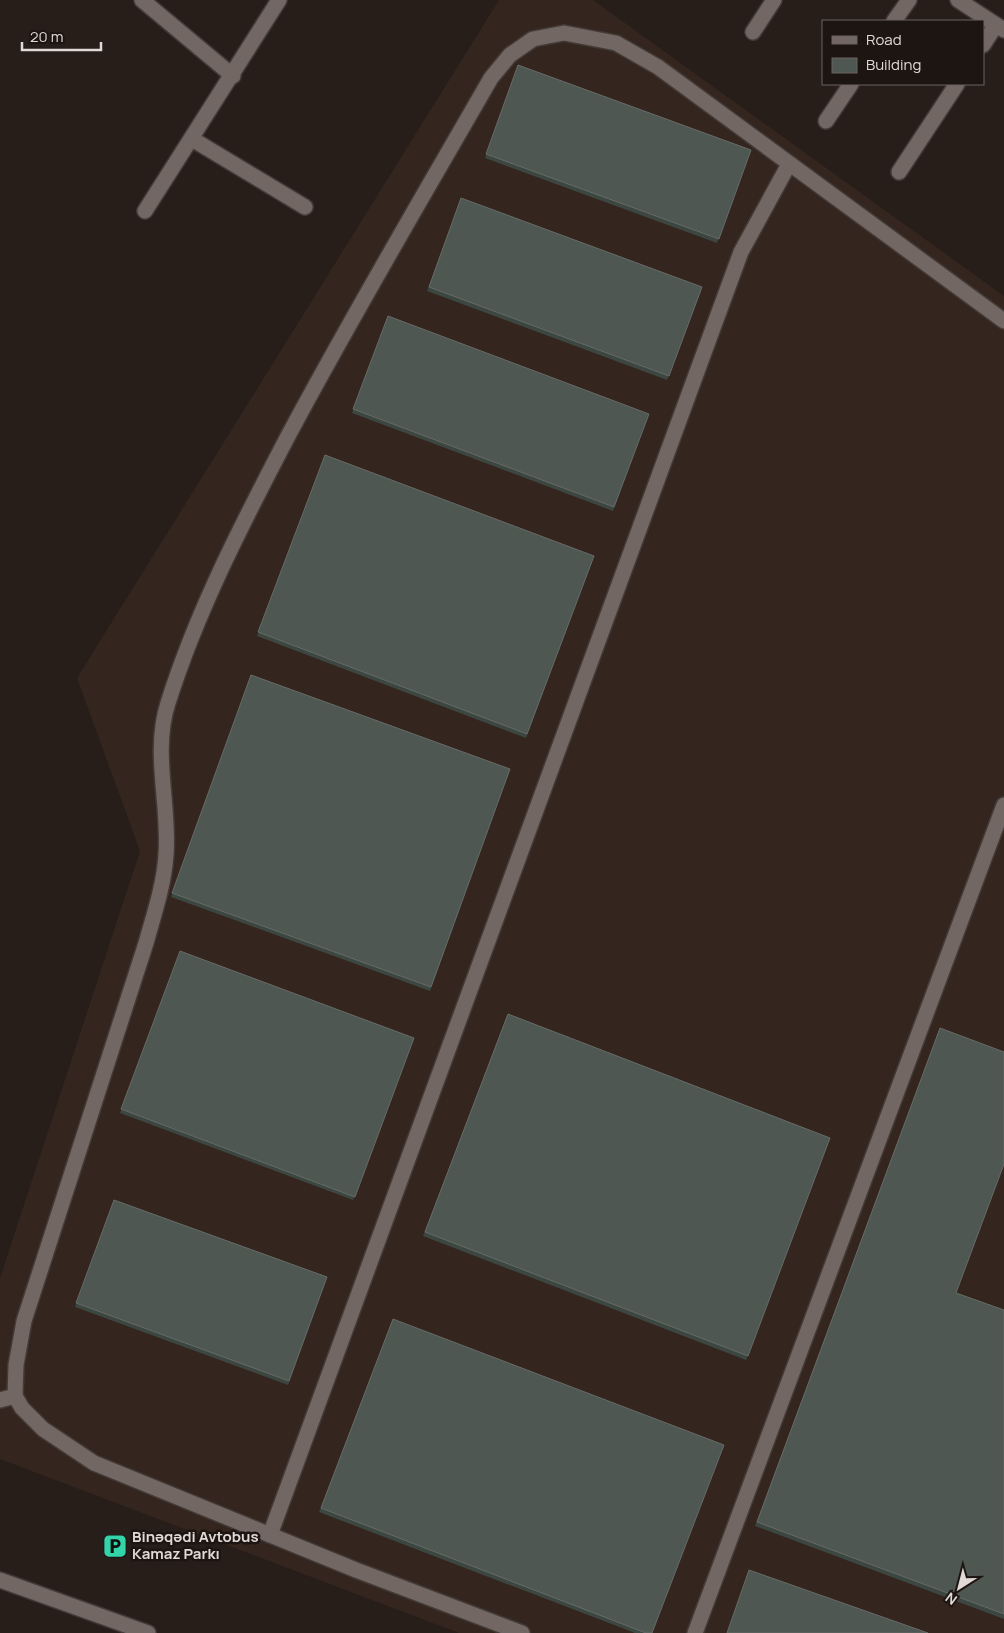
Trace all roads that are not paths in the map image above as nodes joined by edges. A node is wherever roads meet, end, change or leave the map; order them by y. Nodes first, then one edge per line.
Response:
1 (142, 0) edge
2 (279, 0) edge
3 (774, 0) edge
4 (909, 0) edge
5 (967, 3) edge
6 (895, 20) edge
7 (1000, 27) edge
8 (753, 32) dead end
9 (984, 44) edge
10 (232, 76) junction
11 (850, 85) edge
12 (956, 85) edge
13 (826, 121) dead end
14 (192, 139) junction
15 (789, 164) junction
16 (899, 172) dead end
17 (305, 207) dead end
18 (145, 211) dead end
19 (1004, 321) edge
20 (1004, 805) edge
21 (15, 1396) junction
22 (0, 1400) edge
23 (270, 1535) junction
24 (0, 1580) edge
25 (148, 1633) edge
26 (522, 1633) edge
27 (695, 1633) edge

1 - 10 street
2 - 10 street
3 - 8 street
4 - 6 street
5 - 7 street
7 - 9 street
10 - 14 street
11 - 13 street
12 - 16 street
14 - 17 street
14 - 18 street
15 - 19 street
15 - 21 street
15 - 23 street
20 - 27 street
21 - 22 street
21 - 23 street
23 - 26 street
24 - 25 street

